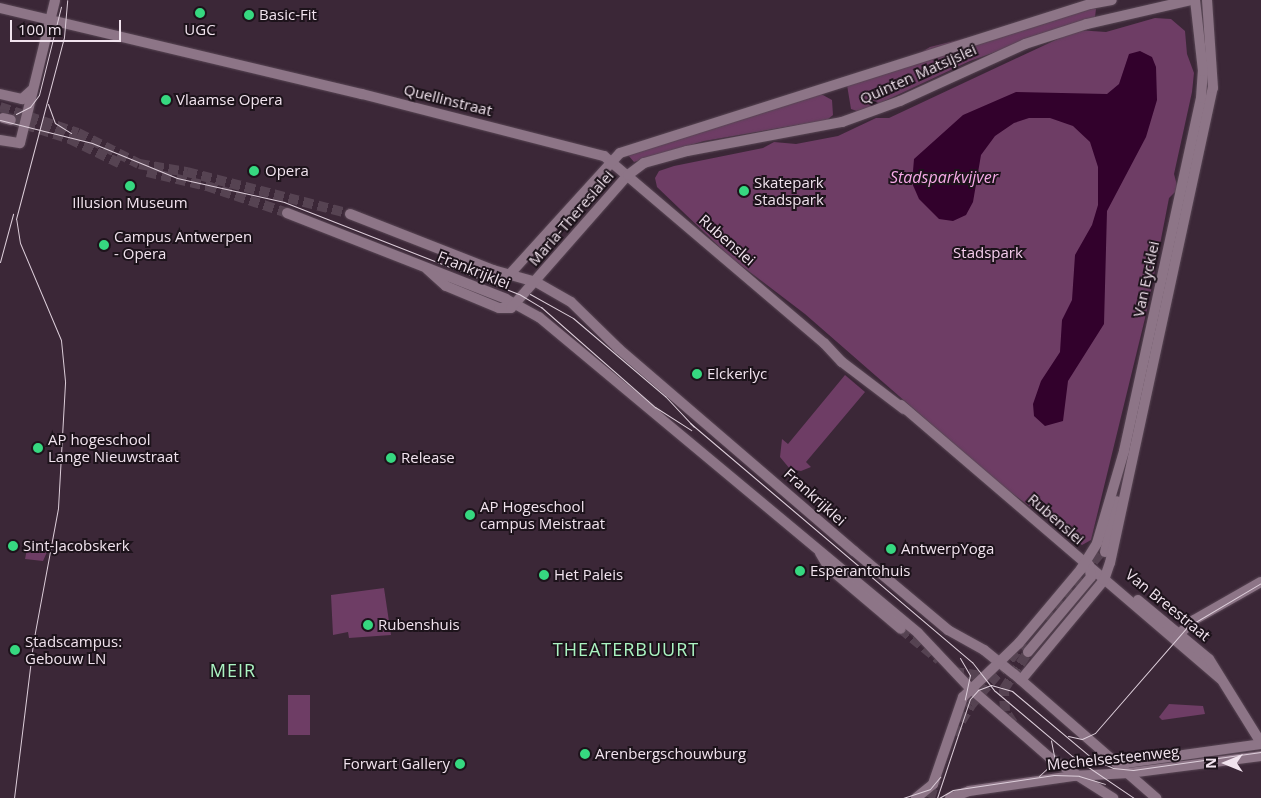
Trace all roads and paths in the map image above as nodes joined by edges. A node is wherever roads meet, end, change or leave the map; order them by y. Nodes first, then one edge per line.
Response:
1 (54, 0) edge
2 (1112, 0) edge
3 (1191, 0) edge
4 (1195, 0) edge
5 (1207, 0) edge
6 (0, 8) edge
7 (50, 20) junction
8 (34, 87) junction
9 (0, 94) edge
10 (16, 98) junction
11 (27, 115) junction
12 (0, 140) edge
13 (610, 160) junction
14 (628, 175) junction
15 (287, 213) tunnel mouth
16 (350, 214) tunnel mouth
17 (509, 275) junction
18 (536, 282) junction
19 (517, 304) junction
20 (1134, 454) junction
21 (818, 547) junction
22 (1104, 551) tunnel mouth
23 (1088, 564) junction
24 (1106, 577) junction
25 (1261, 582) edge
26 (901, 629) tunnel mouth
27 (1177, 636) junction
28 (1028, 652) tunnel mouth
29 (1000, 662) junction
30 (1021, 680) junction
31 (971, 689) junction
32 (1261, 744) edge
33 (1261, 756) edge
34 (1119, 764) junction
35 (1129, 773) junction
36 (1073, 776) junction
37 (916, 798) edge
38 (950, 798) edge
39 (1113, 798) edge
40 (1156, 798) edge

1 - 7 main road
2 - 13 main road, Quinten Matsijslei
3 - 14 main road, Quinten Matsijslei
4 - 23 main road, Van Eycklei
5 - 20 main road, Van Eycklei
6 - 7 main road, Quellinstraat
7 - 8 main road
7 - 13 main road, Quellinstraat
8 - 10 main road
8 - 11 main road
9 - 10 main road
10 - 11 main road
11 - 12 main road
13 - 14 main road, Rubenslei
13 - 17 main road, Maria-Theresialei
14 - 18 main road, Maria-Theresialei
14 - 23 main road, Rubenslei
15 - 19 main road, Frankrijklei
16 - 17 main road, Frankrijklei
17 - 18 main road, Frankrijklei
18 - 19 main road, Maria-Theresialei
18 - 29 main road, Frankrijklei
19 - 21 main road, Frankrijklei
20 - 22 main road, Van Eycklei
20 - 24 main road, Van Eycklei
21 - 26 main road
21 - 31 main road, Frankrijklei
23 - 24 main road, Van Breestraat
23 - 28 main road
23 - 29 main road
24 - 27 main road, Van Breestraat
24 - 30 main road
25 - 27 main road
27 - 32 main road, Van Breestraat
29 - 30 main road, Frankrijklei
29 - 31 main road
30 - 34 main road, Frankrijklei
31 - 36 main road, Frankrijklei
31 - 37 main road
32 - 34 main road, Mechelsesteenweg
33 - 35 main road, Mechelsesteenweg
34 - 35 main road, Frankrijklei
35 - 36 main road, Mechelsesteenweg
35 - 40 main road, Frankrijklei
36 - 38 main road, Mechelsesteenweg
36 - 39 main road, Frankrijklei

